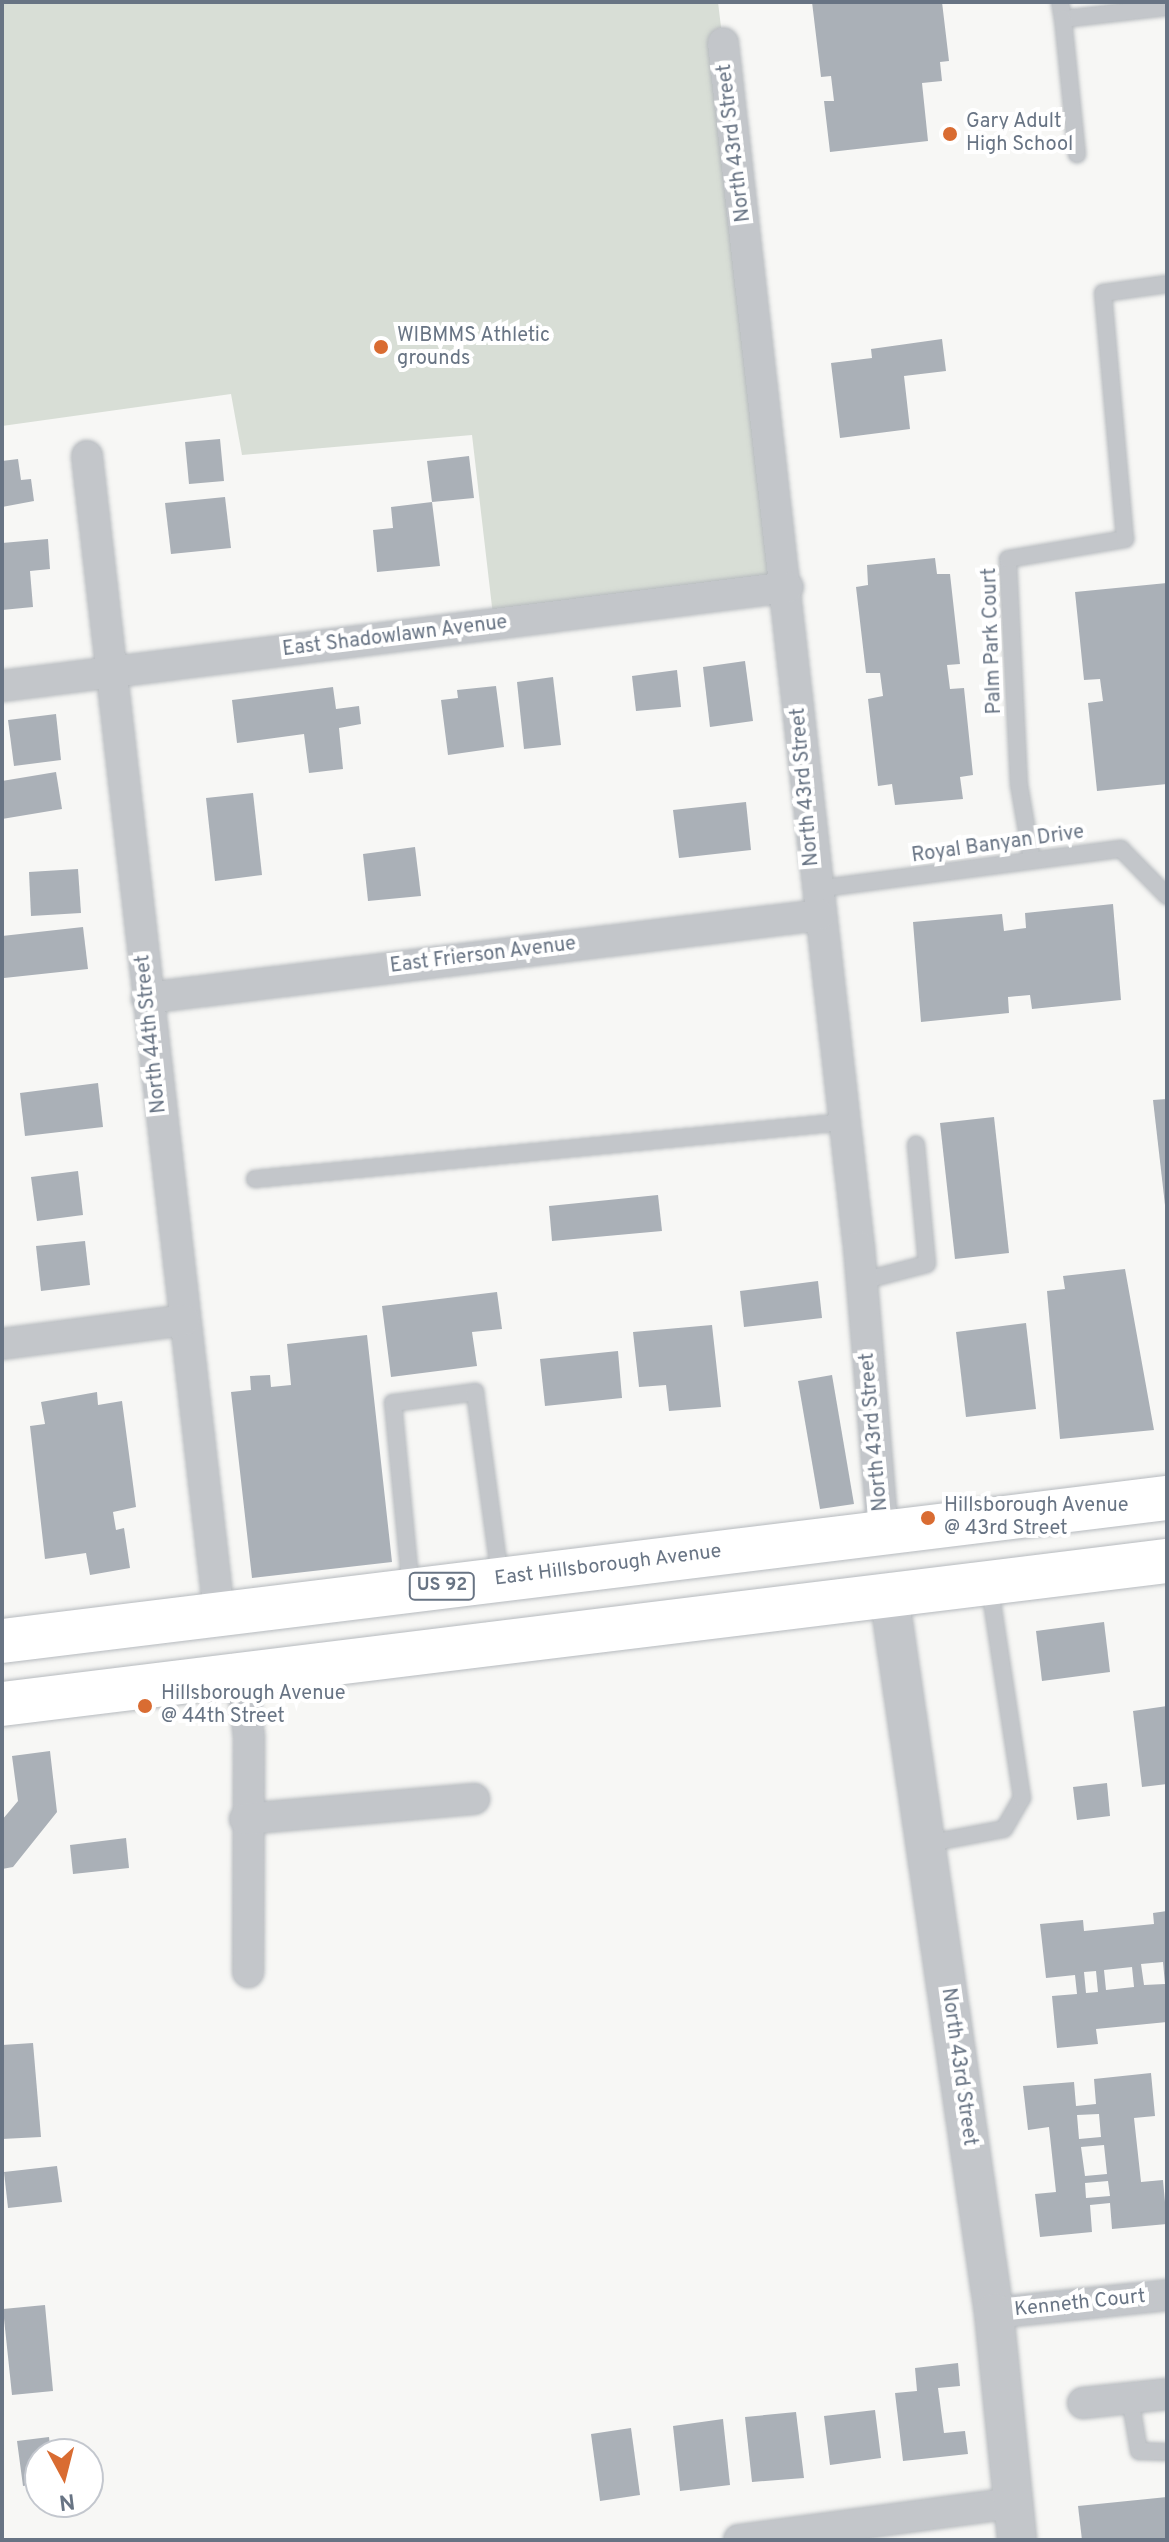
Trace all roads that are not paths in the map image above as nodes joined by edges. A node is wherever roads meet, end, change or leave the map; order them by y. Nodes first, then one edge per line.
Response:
1 (1060, 2) edge
2 (1167, 7) edge
3 (1063, 19) junction
4 (723, 43) dead end
5 (1077, 154) dead end
6 (1167, 284) edge
7 (87, 456) dead end
8 (788, 587) junction
9 (112, 673) junction
10 (2, 686) edge
11 (1032, 860) junction
12 (1167, 896) edge
13 (817, 902) junction
14 (147, 998) junction
15 (844, 1122) junction
16 (916, 1145) dead end
17 (255, 1179) dead end
18 (862, 1281) junction
19 (184, 1320) junction
20 (2, 1344) edge
21 (1167, 1498) edge
22 (983, 1520) junction
23 (883, 1532) junction
24 (1167, 1561) edge
25 (500, 1578) junction
26 (989, 1583) junction
27 (411, 1589) junction
28 (889, 1595) junction
29 (794, 1606) junction
30 (219, 1613) junction
31 (2, 1641) edge
32 (242, 1675) junction
33 (2, 1704) edge
34 (474, 1799) dead end
35 (245, 1819) junction
36 (925, 1844) junction
37 (248, 1972) dead end
38 (1167, 2295) edge
39 (994, 2313) junction
40 (1167, 2394) edge
41 (1130, 2398) junction
42 (1083, 2403) dead end
43 (1167, 2452) edge
44 (1011, 2503) junction
45 (739, 2540) edge
46 (1017, 2540) edge

1 - 3 lane
2 - 3 lane
3 - 5 lane
4 - 8 street, North 43rd Street
6 - 11 lane, Palm Park Court
7 - 9 street, North 44th Street
8 - 9 street, East Shadowlawn Avenue
8 - 13 street, North 43rd Street
9 - 10 street, East Shadowlawn Avenue
9 - 14 street, North 44th Street
11 - 12 lane, Royal Banyan Drive
11 - 13 lane, Royal Banyan Drive
13 - 14 street, East Frierson Avenue
13 - 15 street, North 43rd Street
14 - 19 street, North 44th Street
15 - 17 lane
15 - 18 street, North 43rd Street
16 - 18 lane
18 - 23 street, North 43rd Street
19 - 20 street
19 - 30 street, North 44th Street
21 - 22 main road, East Hillsborough Avenue / US 92
22 - 23 main road, East Hillsborough Avenue / US 92
22 - 28 main road
23 - 25 main road, East Hillsborough Avenue / US 92
23 - 29 main road
24 - 26 main road
25 - 27 main road, East Hillsborough Avenue / US 92
25 - 27 lane
26 - 28 main road
26 - 36 lane
27 - 30 main road, East Hillsborough Avenue / US 92
28 - 29 main road
28 - 36 street, North 43rd Street
29 - 32 main road
30 - 31 main road, East Hillsborough Avenue / US 92
32 - 33 main road
32 - 35 street
34 - 35 street
35 - 37 street
36 - 39 street, North 43rd Street
38 - 39 street, Kenneth Court
39 - 44 street, North 43rd Street
40 - 41 street
41 - 42 street
41 - 43 lane
44 - 45 street
44 - 46 street, North 43rd Street

